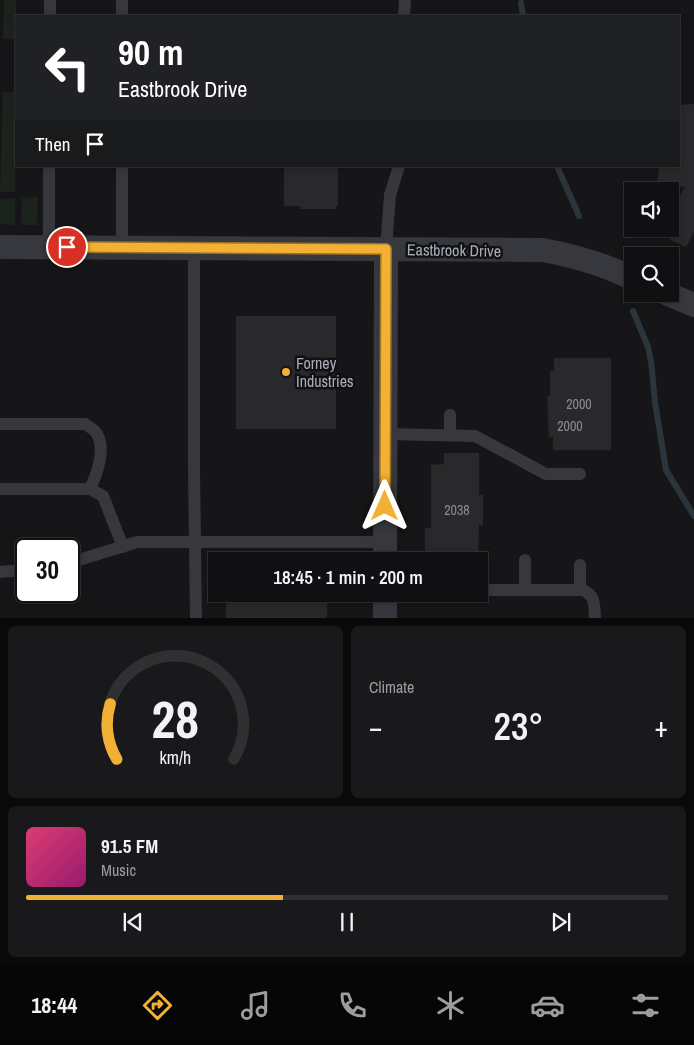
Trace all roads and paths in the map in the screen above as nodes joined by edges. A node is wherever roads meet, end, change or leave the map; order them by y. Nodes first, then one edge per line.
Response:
1 (50, 0) edge
2 (122, 0) edge
3 (405, 0) edge
4 (50, 15) edge
5 (122, 15) edge
6 (404, 15) edge
7 (49, 167) edge
8 (122, 167) edge
9 (399, 167) edge
10 (0, 247) edge
11 (49, 247) junction
12 (122, 247) junction
13 (194, 248) junction
14 (386, 249) junction
15 (624, 274) edge
16 (679, 299) edge
17 (694, 305) edge
18 (450, 415) dead end
19 (0, 424) edge
20 (385, 434) junction
21 (450, 435) junction
22 (580, 474) dead end
23 (0, 489) edge
24 (90, 489) junction
25 (196, 542) junction
26 (123, 547) junction
27 (385, 551) edge
28 (80, 560) edge
29 (525, 560) dead end
30 (580, 565) dead end
31 (15, 571) edge
32 (0, 572) edge
33 (488, 590) edge
34 (525, 590) junction
35 (580, 590) junction
36 (385, 602) edge
37 (196, 618) edge
38 (385, 618) edge
39 (595, 618) edge

1 - 4 lane
2 - 5 lane
3 - 6 lane
7 - 11 lane
8 - 12 lane
9 - 14 lane
10 - 11 street, Eastbrook Drive
11 - 12 street, Eastbrook Drive
12 - 13 street, Eastbrook Drive
13 - 14 street, Eastbrook Drive
13 - 25 lane
14 - 15 street, Eastbrook Drive
14 - 20 street
16 - 17 street
18 - 21 lane
19 - 24 lane
20 - 21 lane
20 - 27 street
21 - 22 lane
23 - 24 lane
24 - 26 lane
25 - 26 lane
25 - 27 lane
25 - 37 lane
26 - 28 lane
29 - 34 lane
30 - 35 lane
31 - 32 lane
33 - 34 lane
34 - 35 lane
35 - 39 lane
36 - 38 street

